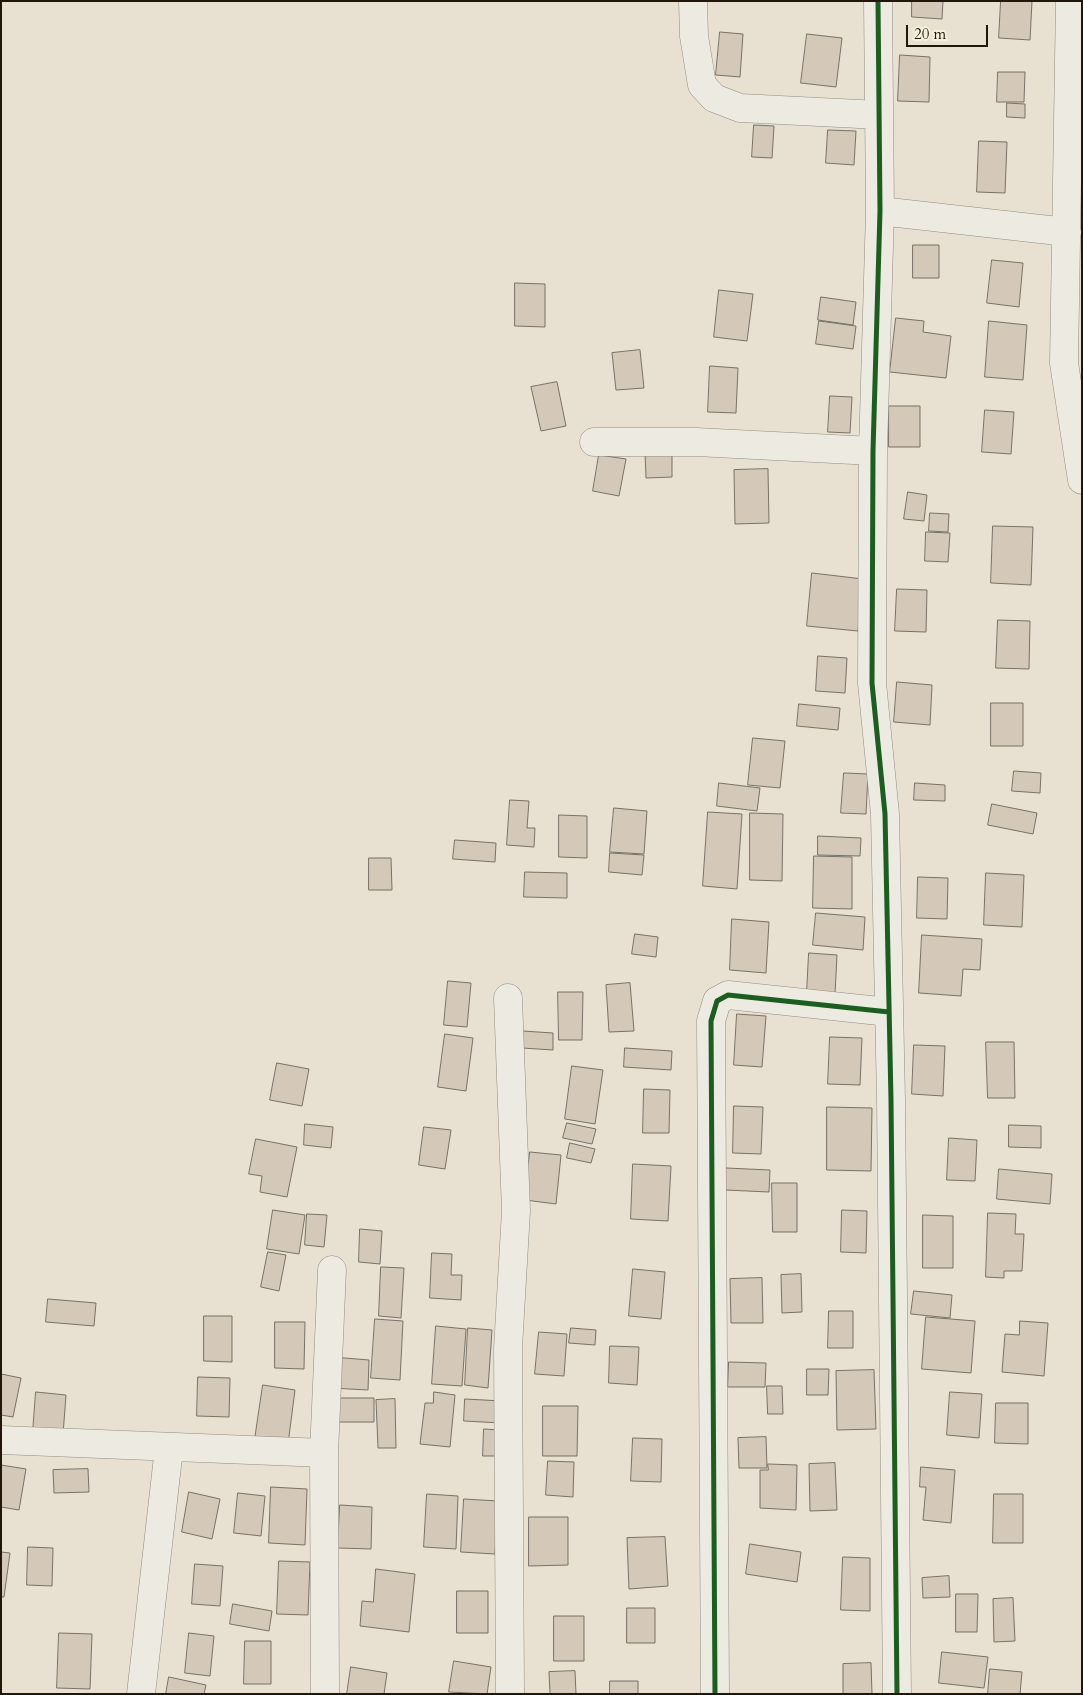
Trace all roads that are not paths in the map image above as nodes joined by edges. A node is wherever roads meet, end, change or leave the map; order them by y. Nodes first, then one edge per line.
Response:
1 (694, 1) edge
2 (878, 1) edge
3 (1070, 1) edge
4 (878, 115) junction
5 (880, 211) junction
6 (1067, 232) junction
7 (594, 442) dead end
8 (873, 451) junction
9 (1082, 480) edge
10 (508, 998) dead end
11 (889, 1012) junction
12 (332, 1270) dead end
13 (1, 1440) edge
14 (169, 1448) junction
15 (324, 1453) junction
16 (141, 1694) edge
17 (325, 1694) edge
18 (510, 1694) edge
19 (715, 1694) edge
20 (897, 1694) edge

1 - 4 street
2 - 4 street
3 - 6 street
4 - 5 street
5 - 6 street
5 - 8 street
6 - 9 street
7 - 8 street
8 - 11 street
10 - 18 street
11 - 19 street
11 - 20 street
12 - 15 street
13 - 14 street
14 - 15 street
14 - 16 street
15 - 17 street

